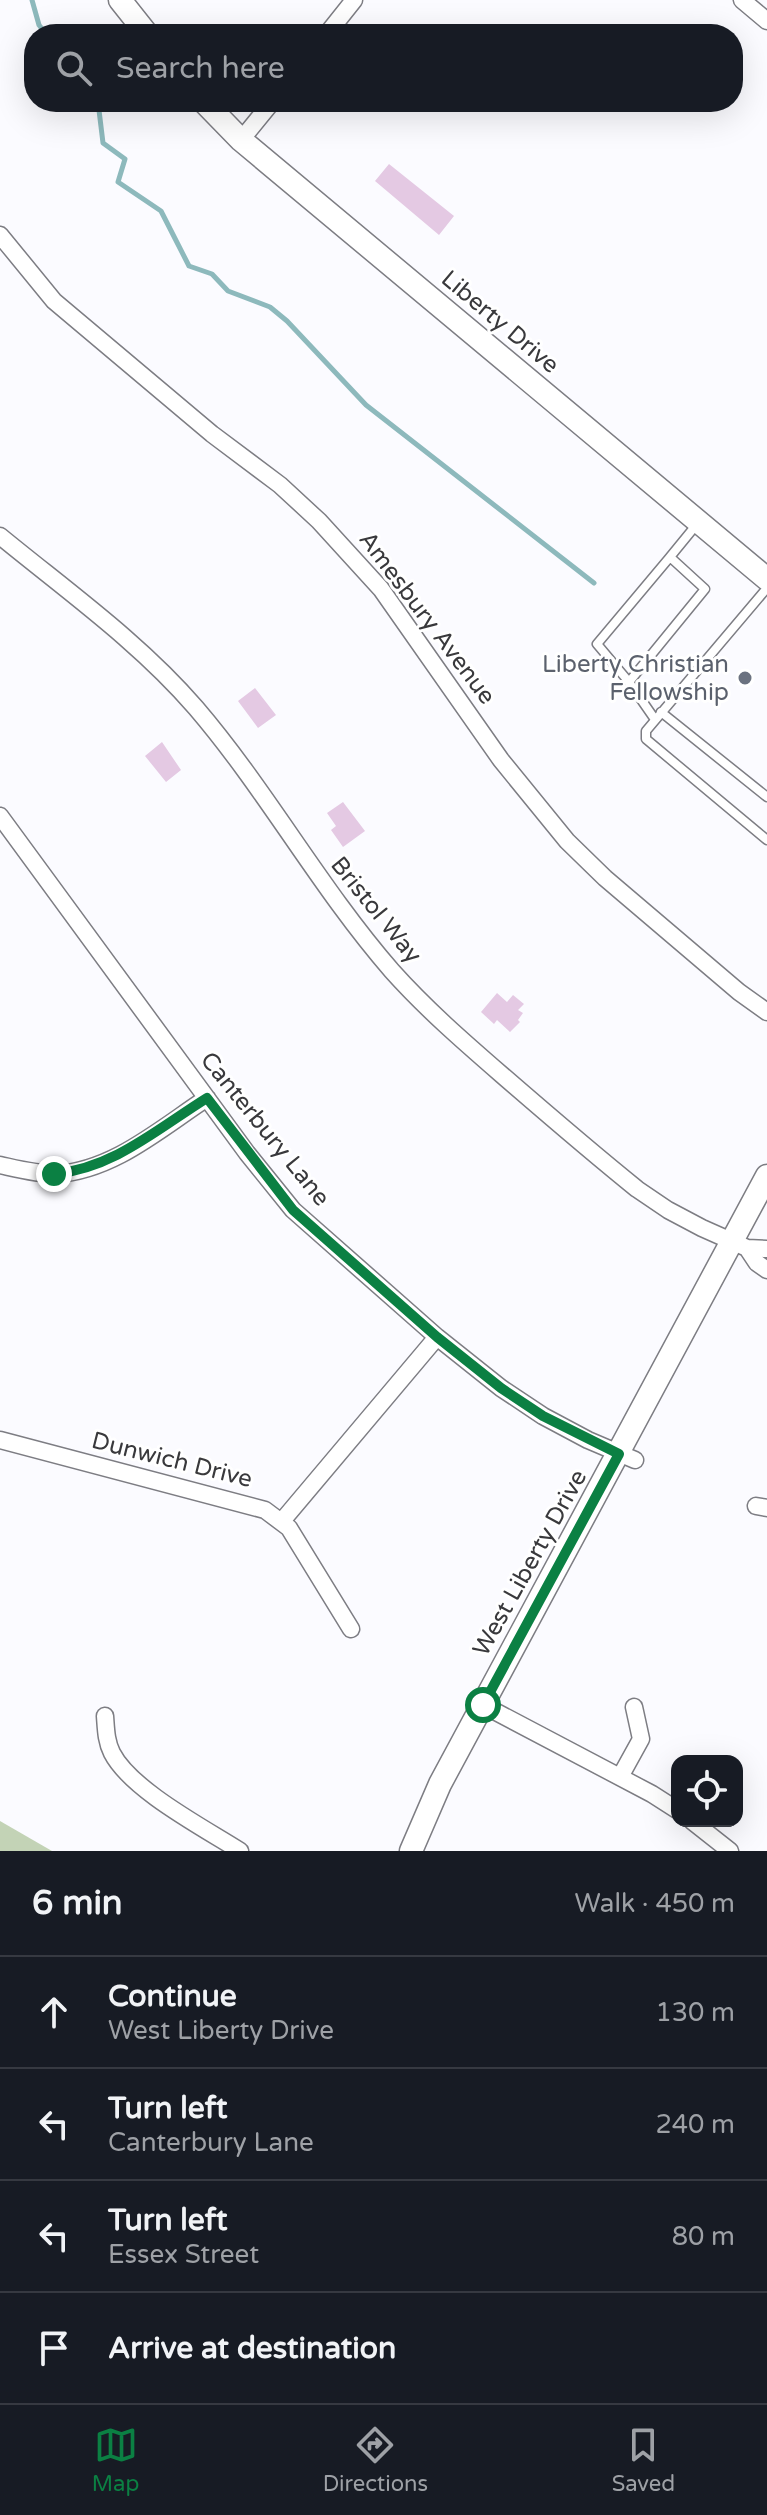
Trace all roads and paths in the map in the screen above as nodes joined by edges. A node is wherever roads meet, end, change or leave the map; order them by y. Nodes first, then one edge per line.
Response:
1 (120, 0) edge
2 (354, 0) edge
3 (742, 0) edge
4 (767, 21) edge
5 (139, 24) edge
6 (335, 24) edge
7 (214, 112) edge
8 (264, 112) edge
9 (241, 140) junction
10 (0, 235) edge
11 (699, 522) junction
12 (0, 536) edge
13 (670, 557) junction
14 (767, 579) edge
15 (767, 588) edge
16 (629, 682) junction
17 (658, 715) junction
18 (767, 797) edge
19 (0, 816) edge
20 (767, 840) edge
21 (767, 1012) edge
22 (207, 1098) junction
23 (0, 1165) edge
24 (767, 1176) edge
25 (741, 1244) junction
26 (767, 1249) edge
27 (767, 1270) edge
28 (437, 1337) junction
29 (0, 1440) edge
30 (627, 1457) junction
31 (282, 1521) junction
32 (351, 1629) dead end
33 (483, 1705) junction
34 (634, 1707) dead end
35 (105, 1716) dead end
36 (620, 1777) junction
37 (671, 1807) edge
38 (700, 1827) edge
39 (240, 1851) edge
40 (411, 1851) edge
41 (730, 1851) edge

1 - 5 main road
2 - 6 street
3 - 4 street
7 - 9 main road, Liberty Drive
8 - 9 street
9 - 11 main road, Liberty Drive
10 - 21 street, Amesbury Avenue
11 - 13 lane
11 - 14 main road, Liberty Drive
12 - 25 street, Bristol Way
13 - 16 lane
13 - 16 lane
15 - 17 lane
16 - 17 lane
17 - 18 lane
17 - 20 lane
19 - 22 street, Canterbury Lane
22 - 23 street
22 - 28 street, Canterbury Lane
24 - 25 main road, West Liberty Drive
25 - 26 street, Bristol Way
25 - 27 street
25 - 30 main road, West Liberty Drive
28 - 30 street, Canterbury Lane
28 - 31 street
29 - 31 street, Dunwich Drive
30 - 33 main road, West Liberty Drive
31 - 32 street
33 - 36 street
33 - 40 main road, West Liberty Drive
34 - 36 street
35 - 39 street
36 - 37 street
38 - 41 street

